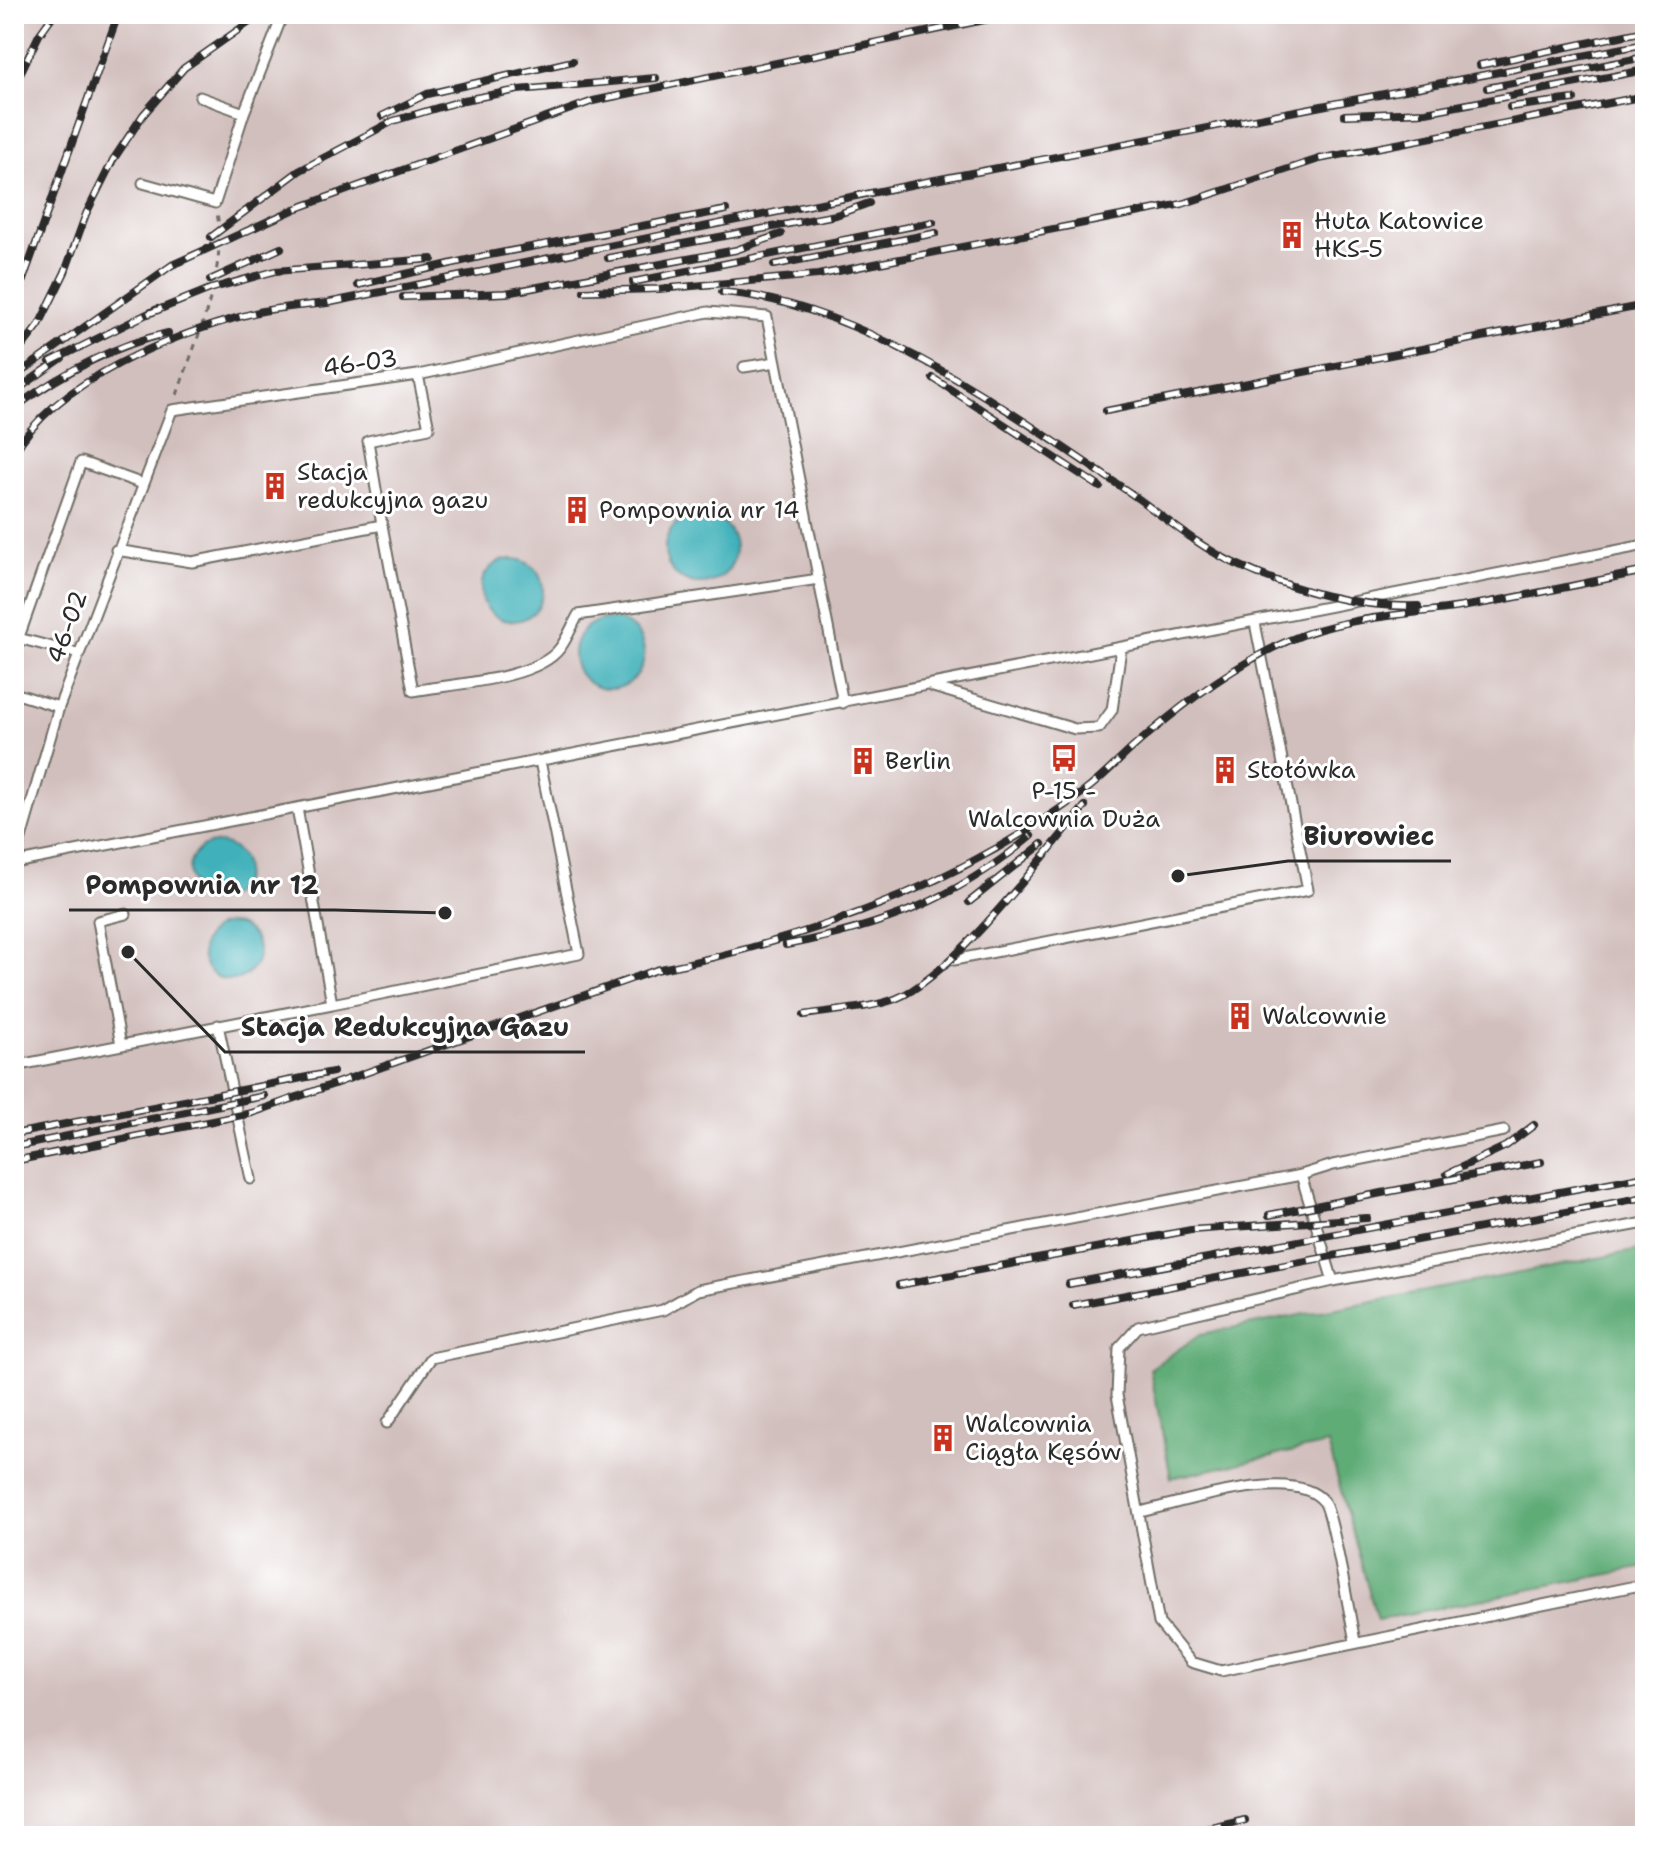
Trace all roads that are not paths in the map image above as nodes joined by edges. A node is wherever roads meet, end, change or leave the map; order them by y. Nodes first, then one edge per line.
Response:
1 (283, 14) edge
2 (200, 97) dead end
3 (244, 113) junction
4 (143, 183) dead end
5 (776, 362) junction
6 (744, 367) dead end
7 (418, 375) junction
8 (172, 410) joint
9 (143, 484) junction
10 (382, 525) junction
11 (1645, 545) edge
12 (116, 550) junction
13 (819, 579) junction
14 (1255, 623) junction
15 (18, 638) junction
16 (1121, 649) junction
17 (14, 651) edge
18 (79, 654) junction
19 (930, 686) junction
20 (14, 693) edge
21 (843, 703) junction
22 (59, 707) junction
23 (540, 761) junction
24 (297, 808) junction
25 (14, 863) edge
26 (126, 914) dead end
27 (954, 960) dead end
28 (332, 1004) junction
29 (218, 1025) junction
30 (121, 1045) junction
31 (14, 1066) edge
32 (1504, 1131) dead end
33 (1301, 1175) junction
34 (251, 1179) dead end
35 (1645, 1223) edge
36 (1333, 1281) junction
37 (387, 1423) dead end
38 (1140, 1512) junction
39 (1645, 1584) edge
40 (1355, 1641) junction

1 - 3 lane
2 - 3 lane
3 - 4 lane
5 - 6 lane
5 - 7 lane
5 - 13 lane
7 - 8 lane, 46-03
7 - 10 lane, 46-03
8 - 9 lane, 46-02
9 - 12 lane, 46-02
9 - 15 lane
10 - 12 lane
10 - 13 lane
11 - 14 lane
12 - 18 lane, 46-02
13 - 21 lane
14 - 16 lane
14 - 27 lane
15 - 17 lane
15 - 18 lane
16 - 19 lane
16 - 19 lane
18 - 22 lane, 46-02
19 - 21 lane
20 - 22 lane
21 - 23 lane
22 - 25 lane, 46-02
23 - 24 lane
23 - 28 lane
24 - 25 lane
24 - 28 lane
26 - 30 lane
28 - 29 lane
29 - 30 lane
29 - 34 lane
30 - 31 lane
32 - 33 lane
33 - 36 lane
33 - 37 lane
35 - 36 lane
36 - 38 lane
38 - 40 lane
38 - 40 lane
39 - 40 lane

